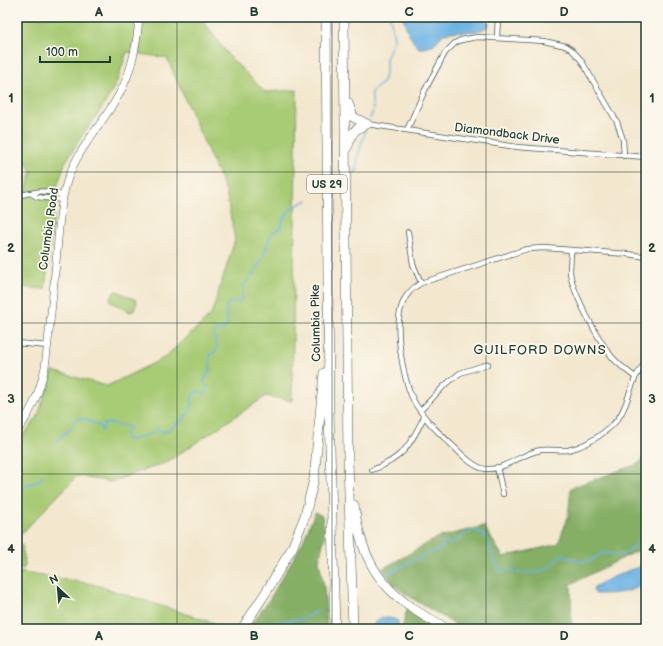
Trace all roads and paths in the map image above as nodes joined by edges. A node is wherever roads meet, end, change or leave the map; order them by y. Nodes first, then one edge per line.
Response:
1 (139, 17) edge
2 (326, 17) edge
3 (344, 17) edge
4 (498, 17) edge
5 (497, 38) junction
6 (345, 94) junction
7 (367, 124) junction
8 (407, 130) junction
9 (345, 155) junction
10 (624, 156) junction
11 (646, 157) edge
12 (17, 196) edge
13 (63, 198) junction
14 (408, 232) dead end
15 (571, 250) junction
16 (646, 257) edge
17 (421, 283) junction
18 (328, 334) junction
19 (17, 343) edge
20 (48, 346) junction
21 (646, 362) edge
22 (488, 364) dead end
23 (635, 378) junction
24 (420, 411) junction
25 (424, 417) junction
26 (17, 432) edge
27 (348, 460) junction
28 (497, 467) junction
29 (372, 470) dead end
30 (503, 494) dead end
31 (242, 629) edge
32 (335, 629) edge
33 (353, 629) edge
34 (447, 629) edge

1 - 13 main road, Columbia Road
2 - 18 highway, Columbia Pike / US 29
3 - 6 highway, US 29
4 - 5 street
5 - 8 street
5 - 10 street
6 - 7 highway
6 - 9 highway, US 29
7 - 8 street, Diamondback Drive
7 - 9 highway
8 - 10 street, Diamondback Drive
9 - 27 highway, US 29
10 - 11 street, Diamondback Drive
12 - 13 street
13 - 20 main road, Columbia Road
14 - 17 street
15 - 16 street
15 - 17 street
15 - 23 street
17 - 24 street
18 - 31 highway
18 - 32 highway, Columbia Pike / US 29
19 - 20 street
20 - 26 main road, Columbia Road
21 - 23 street
22 - 24 street
23 - 28 street
24 - 25 street
25 - 28 street
25 - 29 street
27 - 33 highway, US 29
27 - 34 highway
28 - 30 street

